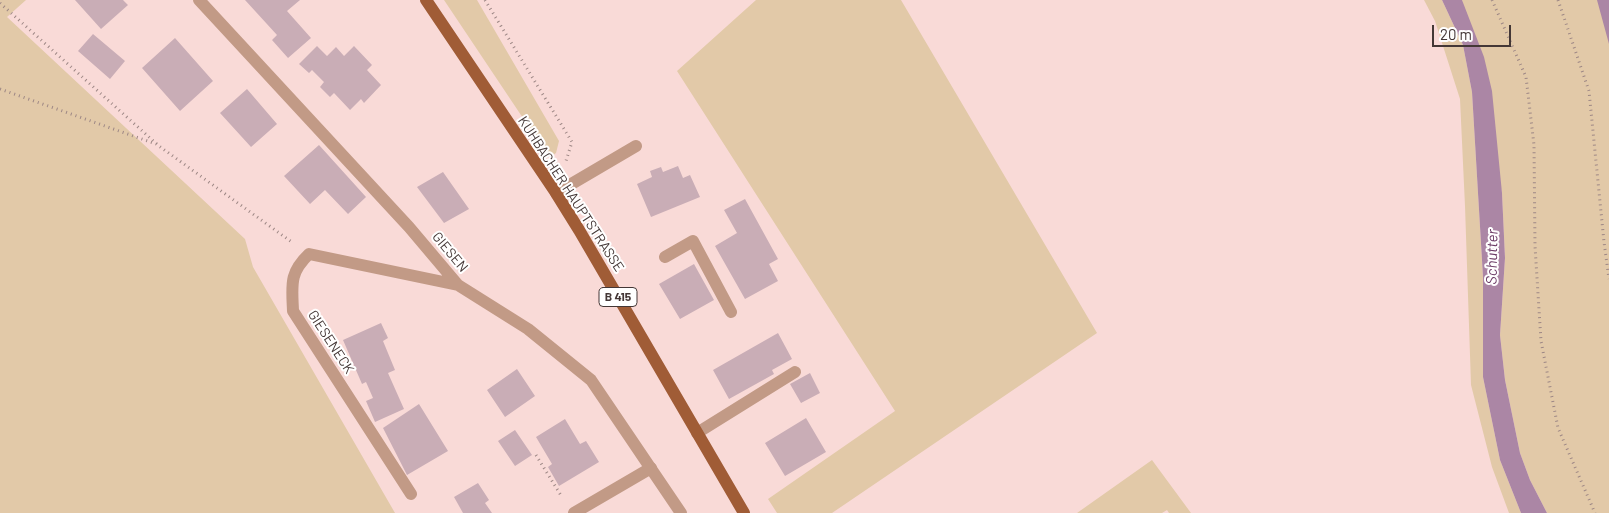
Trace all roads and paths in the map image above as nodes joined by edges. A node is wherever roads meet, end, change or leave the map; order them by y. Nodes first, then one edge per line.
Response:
1 (199, 0) edge
2 (426, 0) edge
3 (484, 0) edge
4 (1492, 0) edge
5 (1558, 0) edge
6 (0, 3) edge
7 (0, 89) edge
8 (158, 146) junction
9 (636, 146) dead end
10 (556, 193) junction
11 (309, 254) junction
12 (665, 257) dead end
13 (1609, 279) edge
14 (458, 285) junction
15 (731, 312) dead end
16 (795, 372) dead end
17 (697, 433) junction
18 (536, 455) dead end
19 (651, 468) junction
20 (411, 494) dead end
21 (570, 509) edge
22 (681, 513) edge
23 (744, 513) edge
24 (1595, 513) edge

1 - 14 street, GIESEN
2 - 10 main road, KUHBACHER HAUPTSTRASSE / B 415
3 - 10 path
4 - 24 path
5 - 13 path
6 - 8 path
7 - 8 path
8 - 11 path
9 - 10 street
10 - 17 main road, KUHBACHER HAUPTSTRASSE / B 415
11 - 14 street
11 - 20 street, GIESENECK
12 - 15 street
14 - 19 street, GIESEN
16 - 17 street
17 - 23 main road, KUHBACHER HAUPTSTRASSE / B 415
18 - 21 path
19 - 21 street
19 - 22 street, GIESEN

